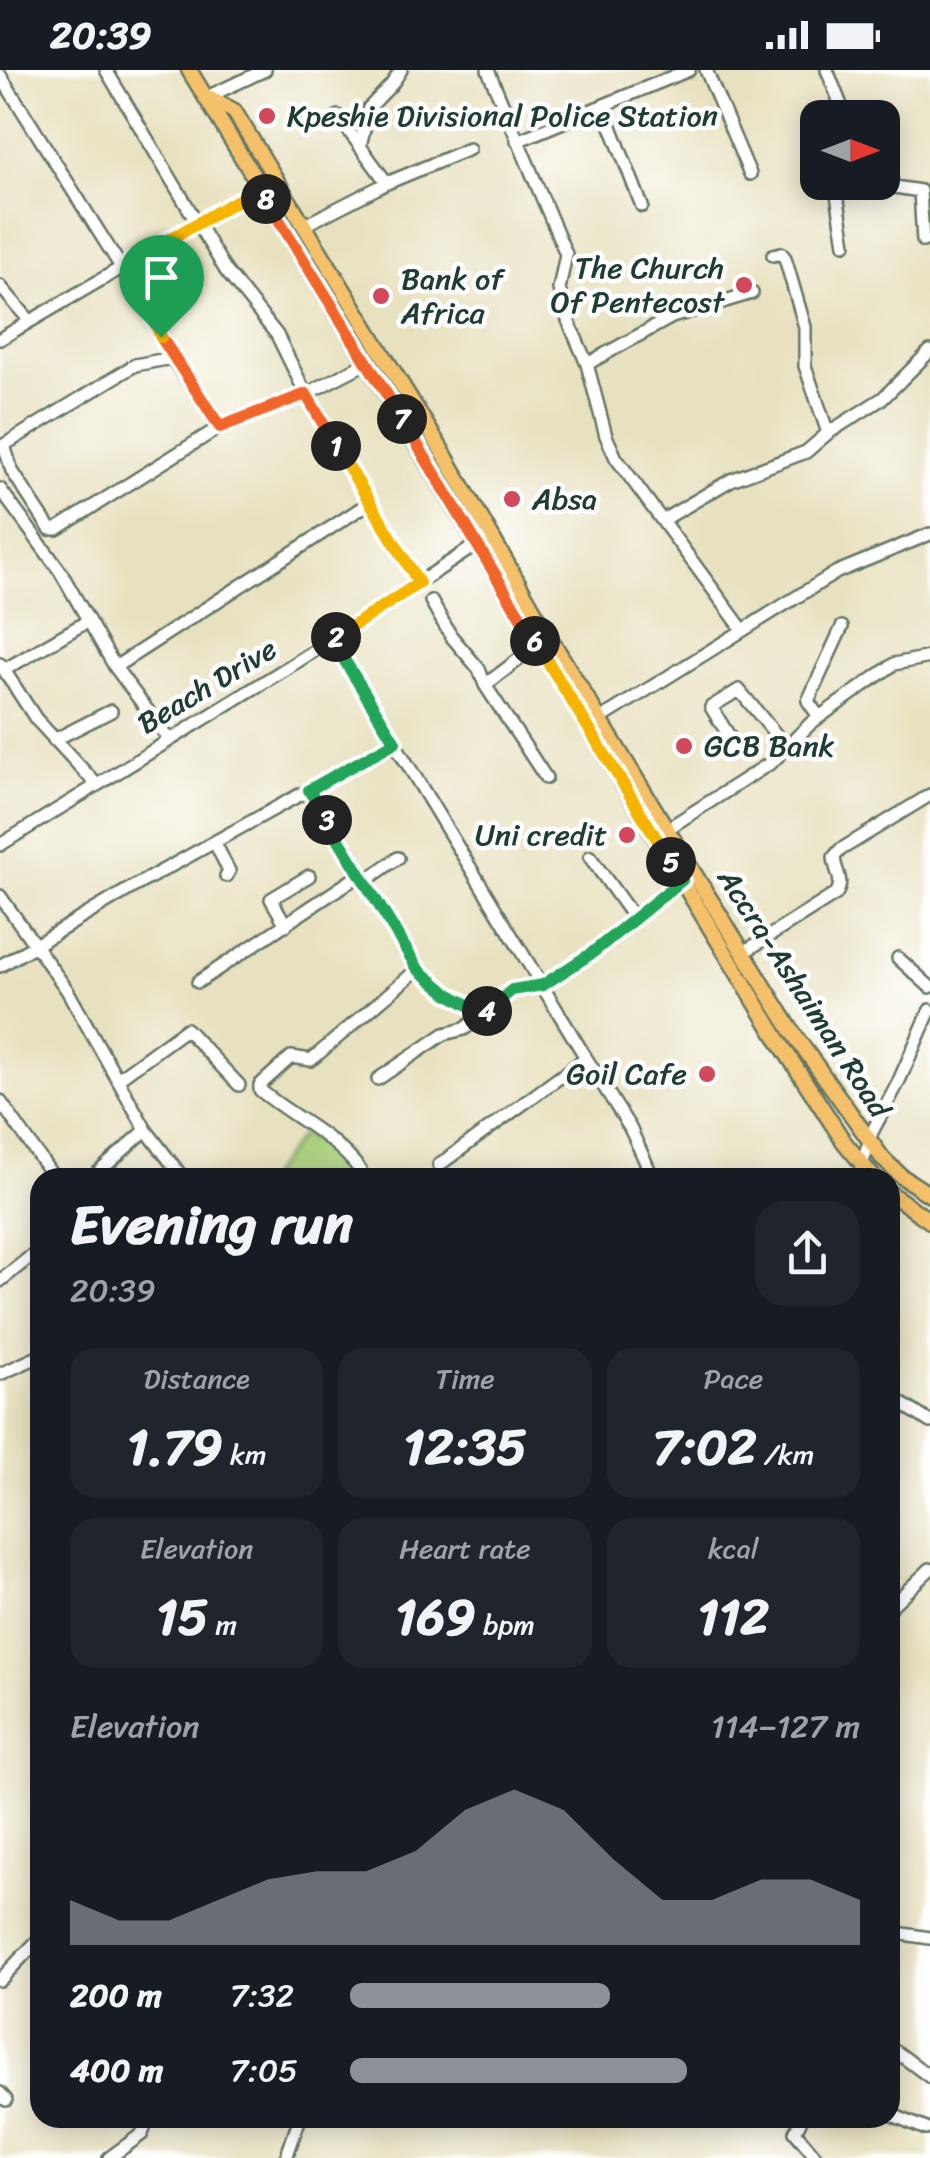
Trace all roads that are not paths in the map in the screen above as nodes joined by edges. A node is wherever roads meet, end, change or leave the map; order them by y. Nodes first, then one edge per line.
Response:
1 (106, 70) edge
2 (189, 70) edge
3 (265, 70) edge
4 (400, 70) edge
5 (488, 70) edge
6 (690, 70) edge
7 (706, 70) edge
8 (827, 70) edge
9 (0, 74) edge
10 (207, 98) junction
11 (839, 100) edge
12 (602, 106) junction
13 (338, 116) dead end
14 (517, 141) junction
15 (360, 146) junction
16 (469, 149) dead end
17 (750, 174) dead end
18 (387, 182) junction
19 (259, 188) junction
20 (900, 188) edge
21 (839, 200) edge
22 (642, 206) dead end
23 (197, 225) junction
24 (303, 226) junction
25 (923, 241) dead end
26 (846, 244) dead end
27 (774, 254) dead end
28 (126, 265) junction
29 (0, 286) edge
30 (752, 294) dead end
31 (30, 321) junction
32 (0, 339) edge
33 (930, 351) edge
34 (172, 358) junction
35 (368, 362) junction
36 (587, 364) junction
37 (306, 394) junction
38 (220, 427) junction
39 (828, 433) junction
40 (0, 490) edge
41 (369, 503) junction
42 (663, 520) junction
43 (930, 534) edge
44 (489, 536) junction
45 (476, 546) junction
46 (419, 583) junction
47 (431, 601) dead end
48 (88, 621) junction
49 (842, 626) dead end
50 (744, 630) junction
51 (332, 640) junction
52 (538, 645) junction
53 (930, 656) edge
54 (115, 666) junction
55 (2, 667) edge
56 (485, 685) junction
57 (110, 711) dead end
58 (819, 717) junction
59 (600, 719) junction
60 (729, 736) dead end
61 (168, 738) junction
62 (54, 740) junction
63 (395, 742) junction
64 (787, 748) junction
65 (546, 778) dead end
66 (96, 784) junction
67 (309, 790) junction
68 (930, 795) edge
69 (667, 829) junction
70 (215, 843) junction
71 (0, 845) edge
72 (398, 858) dead end
73 (590, 858) dead end
74 (226, 876) dead end
75 (309, 876) dead end
76 (363, 878) junction
77 (682, 880) junction
78 (0, 896) edge
79 (634, 918) junction
80 (286, 925) junction
81 (34, 946) junction
82 (744, 952) junction
83 (898, 958) dead end
84 (0, 966) edge
85 (418, 969) junction
86 (198, 982) dead end
87 (543, 985) junction
88 (930, 986) edge
89 (930, 1010) edge
90 (484, 1014) junction
91 (919, 1035) junction
92 (930, 1044) edge
93 (586, 1058) junction
94 (119, 1078) junction
95 (378, 1079) dead end
96 (239, 1085) dead end
97 (0, 1101) edge
98 (146, 1130) junction
99 (868, 1140) junction
100 (439, 1166) dead end
101 (47, 1168) edge
102 (103, 1168) edge
103 (175, 1168) edge
104 (358, 1168) edge
105 (648, 1168) edge
106 (861, 1168) edge
107 (866, 1168) edge
108 (893, 1168) edge
109 (900, 1176) edge
110 (930, 1195) edge
111 (900, 1200) edge
112 (930, 1221) edge
113 (30, 1256) edge
114 (0, 1264) edge
115 (4, 1278) edge
116 (30, 1360) edge
117 (0, 1374) edge
118 (900, 1402) edge
119 (930, 1422) edge
120 (930, 1569) edge
121 (900, 1598) edge
122 (900, 1934) edge
123 (930, 1938) edge
124 (30, 1948) edge
125 (0, 1980) edge
126 (900, 2054) edge
127 (930, 2077) edge
128 (900, 2118) edge
129 (144, 2128) edge
130 (296, 2128) edge
131 (797, 2128) edge
132 (926, 2128) dead end
133 (109, 2158) edge
134 (286, 2158) edge
135 (817, 2158) edge

1 - 23 street
2 - 10 main road, Accra-Ashaiman Road
3 - 10 street
4 - 15 street
5 - 14 street
6 - 12 street
7 - 17 street
8 - 11 street
9 - 28 street
10 - 19 main road, Accra-Ashaiman Road
10 - 24 main road, Accra-Ashaiman Road
12 - 14 street
12 - 22 street
13 - 15 street
14 - 36 street
15 - 18 street
16 - 18 street
18 - 24 street
19 - 23 street
19 - 35 main road, Accra-Ashaiman Road
20 - 25 street
21 - 26 street
23 - 28 street
23 - 37 street
24 - 44 main road, Accra-Ashaiman Road
27 - 39 street
28 - 31 street
28 - 34 street
29 - 31 street
30 - 36 street
31 - 32 street
33 - 39 street
34 - 38 street
34 - 38 street
35 - 37 street
35 - 45 main road, Accra-Ashaiman Road
36 - 42 street
37 - 38 street
37 - 41 street
39 - 42 street
40 - 48 street
41 - 46 street
41 - 54 street
42 - 50 street
43 - 50 street
44 - 45 street, Beach Drive
44 - 59 main road, Accra-Ashaiman Road
45 - 46 street, Beach Drive
45 - 52 main road, Accra-Ashaiman Road
46 - 51 street, Beach Drive
47 - 56 street
48 - 54 street
48 - 55 street
49 - 58 street
50 - 59 street
51 - 61 street, Beach Drive
51 - 63 street
52 - 56 street
52 - 77 main road, Accra-Ashaiman Road
53 - 58 street
54 - 61 street
55 - 62 street
56 - 65 street
57 - 62 street
58 - 64 street
59 - 69 main road, Accra-Ashaiman Road
60 - 64 street
61 - 66 street, Beach Drive
62 - 66 street
63 - 67 street
63 - 87 street
64 - 69 street
66 - 71 street, Beach Drive
67 - 70 street
67 - 76 street
68 - 82 street
69 - 82 main road, Accra-Ashaiman Road
70 - 74 street
70 - 81 street
72 - 76 street
73 - 79 street
75 - 80 street
76 - 80 street
76 - 85 street
77 - 79 street
77 - 106 main road, Accra-Ashaiman Road
78 - 81 street
79 - 87 street
80 - 86 street
81 - 84 street
81 - 94 street
82 - 99 main road, Accra-Ashaiman Road
83 - 88 street
85 - 90 street
85 - 104 street
87 - 90 street
87 - 93 street
89 - 91 street
90 - 95 street
91 - 92 street
91 - 99 street
93 - 100 street
93 - 105 street
94 - 96 street
94 - 98 street
97 - 101 street
98 - 102 street
98 - 103 street
99 - 107 street
99 - 108 main road, Accra-Ashaiman Road
109 - 110 main road, Accra-Ashaiman Road
111 - 112 main road
113 - 115 street
114 - 115 street
116 - 117 street
118 - 119 street
120 - 121 street
122 - 123 street
124 - 125 street
126 - 127 street
128 - 132 street
129 - 133 street
130 - 134 street
131 - 135 street

